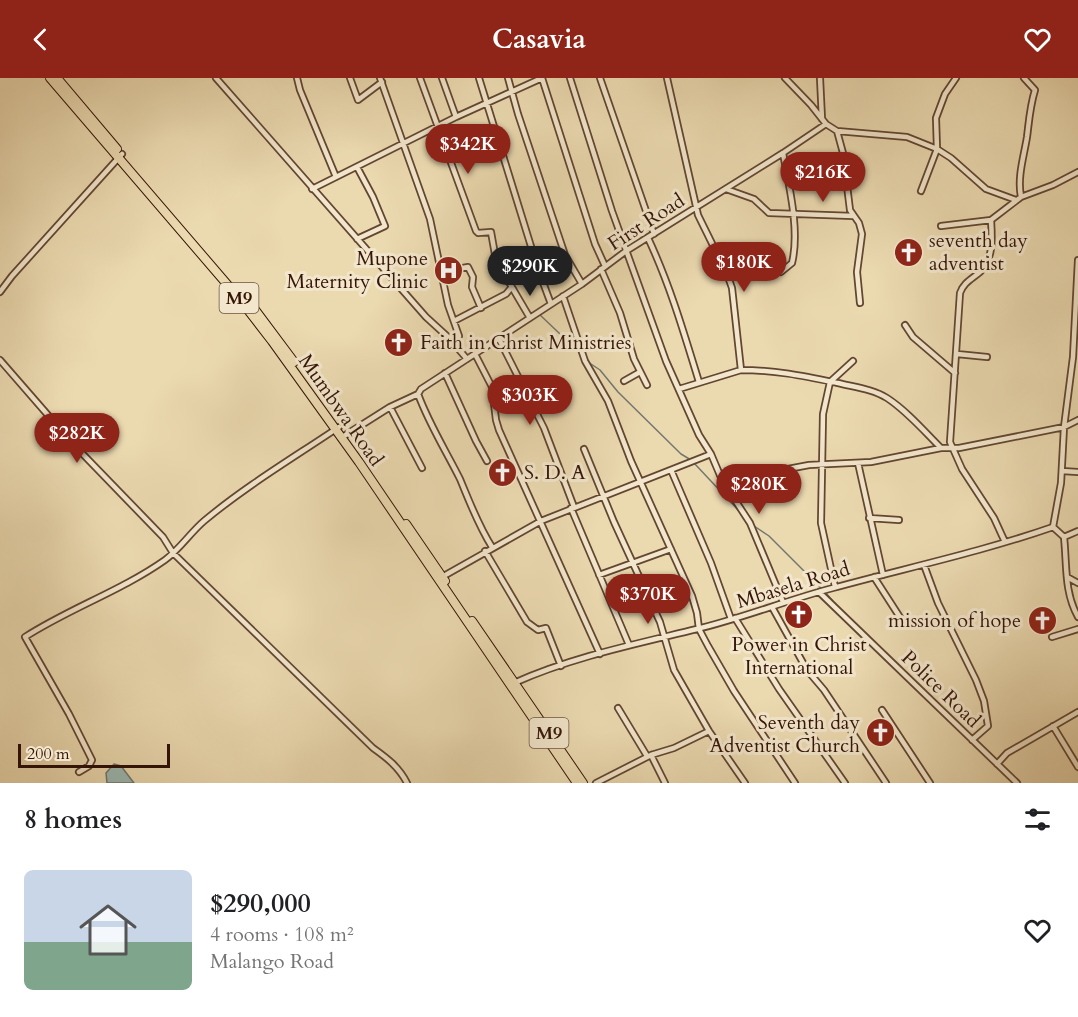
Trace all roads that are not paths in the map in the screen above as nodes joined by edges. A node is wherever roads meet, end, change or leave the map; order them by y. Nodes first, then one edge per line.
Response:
1 (50, 78) edge
2 (57, 78) edge
3 (216, 78) edge
4 (297, 78) edge
5 (350, 78) edge
6 (420, 78) edge
7 (442, 78) edge
8 (479, 78) edge
9 (508, 78) edge
10 (570, 78) edge
11 (600, 78) edge
12 (667, 78) edge
13 (785, 78) edge
14 (820, 78) edge
15 (956, 78) edge
16 (1024, 78) edge
17 (381, 80) edge
18 (512, 91) junction
19 (486, 104) junction
20 (456, 117) junction
21 (822, 119) junction
22 (826, 124) junction
23 (438, 127) junction
24 (837, 131) junction
25 (404, 144) junction
26 (937, 149) junction
27 (783, 153) junction
28 (120, 156) junction
29 (357, 167) junction
30 (1078, 172) edge
31 (336, 177) junction
32 (312, 189) junction
33 (726, 189) junction
34 (921, 190) dead end
35 (1019, 199) junction
36 (696, 208) junction
37 (792, 212) junction
38 (853, 216) junction
39 (991, 220) junction
40 (941, 226) dead end
41 (654, 234) junction
42 (648, 238) junction
43 (357, 239) junction
44 (626, 251) junction
45 (1078, 260) edge
46 (603, 268) junction
47 (457, 269) dead end
48 (781, 272) dead end
49 (582, 284) junction
50 (511, 288) junction
51 (0, 292) edge
52 (563, 296) junction
53 (860, 303) dead end
54 (551, 304) junction
55 (481, 308) junction
56 (530, 318) junction
57 (454, 321) junction
58 (905, 325) dead end
59 (499, 339) junction
60 (454, 344) junction
61 (475, 354) junction
62 (957, 354) junction
63 (987, 357) dead end
64 (467, 359) junction
65 (0, 360) edge
66 (853, 361) dead end
67 (741, 370) junction
68 (640, 372) junction
69 (445, 373) junction
70 (956, 374) junction
71 (624, 381) dead end
72 (699, 382) junction
73 (830, 382) junction
74 (647, 385) dead end
75 (679, 389) junction
76 (418, 394) junction
77 (390, 407) junction
78 (1078, 420) edge
79 (1064, 427) junction
80 (337, 428) junction
81 (343, 437) junction
82 (941, 448) junction
83 (951, 448) junction
84 (584, 449) dead end
85 (711, 454) junction
86 (488, 461) dead end
87 (823, 464) junction
88 (858, 464) junction
89 (422, 468) dead end
90 (671, 470) junction
91 (1062, 471) junction
92 (1078, 472) edge
93 (640, 481) junction
94 (724, 481) junction
95 (602, 496) junction
96 (572, 508) junction
97 (869, 518) junction
98 (899, 520) dead end
99 (541, 521) junction
100 (1053, 527) junction
101 (1078, 531) edge
102 (1064, 537) junction
103 (1005, 542) junction
104 (492, 547) junction
105 (671, 549) junction
106 (485, 551) junction
107 (173, 553) junction
108 (632, 563) junction
109 (924, 565) junction
110 (599, 575) junction
111 (883, 575) junction
112 (442, 577) junction
113 (874, 577) junction
114 (1067, 577) junction
115 (1078, 583) edge
116 (835, 587) junction
117 (819, 592) junction
118 (783, 602) junction
119 (772, 607) junction
120 (1078, 617) edge
121 (733, 619) junction
122 (903, 622) dead end
123 (699, 628) junction
124 (1078, 629) edge
125 (664, 636) junction
126 (1052, 637) dead end
127 (629, 645) junction
128 (600, 654) junction
129 (561, 666) junction
130 (512, 684) junction
131 (618, 708) dead end
132 (882, 710) dead end
133 (1078, 712) edge
134 (1053, 726) junction
135 (709, 731) junction
136 (972, 740) junction
137 (649, 756) junction
138 (997, 764) junction
139 (1078, 767) edge
140 (79, 772) dead end
141 (407, 783) edge
142 (577, 783) edge
143 (583, 783) edge
144 (596, 783) edge
145 (665, 783) edge
146 (745, 783) edge
147 (795, 783) edge
148 (845, 783) edge
149 (886, 783) edge
150 (930, 783) edge
151 (1017, 783) edge

1 - 28 main road, Mumbwa Road / M9
2 - 28 main road, Mumbwa Road / M9
3 - 32 street
4 - 31 street
5 - 17 street
6 - 23 street
7 - 20 street
8 - 19 street
9 - 18 street
10 - 44 street
11 - 41 street
12 - 36 street
13 - 21 street
14 - 21 street
15 - 26 street
16 - 35 street
17 - 25 street
18 - 19 street
18 - 46 street
18 - 49 street
19 - 20 street
19 - 54 street
20 - 23 street
21 - 22 street
22 - 24 street
22 - 27 street, First Road
23 - 25 street
23 - 50 street
24 - 26 street
24 - 38 street
25 - 29 street
25 - 57 street
26 - 34 street
26 - 35 street
27 - 33 street, First Road
27 - 37 street
28 - 51 street
28 - 80 main road, Mumbwa Road / M9
29 - 31 street
29 - 43 street
30 - 35 street
31 - 32 street
32 - 43 street
33 - 36 street, First Road
33 - 37 street
35 - 39 street
36 - 41 street, First Road
36 - 67 street
37 - 38 street
37 - 48 street
38 - 53 street
39 - 40 street
39 - 62 street
41 - 42 street, First Road
42 - 44 street, First Road
42 - 72 street
43 - 60 street
44 - 46 street, First Road
44 - 75 street
45 - 79 street
46 - 49 street, First Road
46 - 68 street
47 - 55 street
49 - 52 street, First Road
50 - 55 street
50 - 56 street
52 - 54 street, First Road
52 - 93 street
54 - 56 street, First Road
55 - 57 street
56 - 59 street, First Road
57 - 60 street
58 - 70 street
59 - 61 street, First Road
59 - 96 street
60 - 64 street
61 - 64 street, First Road
61 - 99 street
62 - 63 street
62 - 70 street
64 - 69 street, First Road
65 - 107 street
66 - 73 street
67 - 72 street
67 - 73 street
68 - 71 street
68 - 74 street
69 - 76 street, First Road
69 - 86 street
70 - 83 street
72 - 75 street
73 - 82 street
73 - 87 street
75 - 85 street
76 - 77 street, First Road
76 - 104 street
77 - 81 street, First Road
77 - 89 street
78 - 79 street
79 - 83 street
79 - 91 street
80 - 81 main road, Mumbwa Road / M9
80 - 107 street
81 - 112 main road, Mumbwa Road / M9
81 - 130 main road, Mumbwa Road / M9
82 - 83 street
82 - 88 street
83 - 103 street
84 - 95 street
85 - 90 street
85 - 94 street
87 - 88 street
87 - 94 street
87 - 116 street
88 - 97 street
90 - 93 street
90 - 121 street
91 - 92 street
91 - 100 street
93 - 95 street
93 - 105 street
94 - 118 street
95 - 96 street
95 - 108 street
96 - 99 street
96 - 110 street
97 - 98 street
97 - 111 street
99 - 104 street
99 - 128 street
100 - 102 street
100 - 103 street, Mbasela Road
101 - 102 street
102 - 114 street
103 - 109 street, Mbasela Road
104 - 106 street
105 - 108 street
105 - 123 street
106 - 112 street
106 - 129 street
107 - 140 street
107 - 141 street
108 - 110 street
108 - 125 street
109 - 111 street, Mbasela Road
109 - 136 street
110 - 127 street
111 - 113 street, Mbasela Road
112 - 130 main road, Mumbwa Road / M9
113 - 116 street, Mbasela Road
113 - 122 street
114 - 115 street
114 - 120 street
116 - 117 street, Mbasela Road
117 - 118 street, Mbasela Road
117 - 136 street, Police Road
118 - 119 street, Mbasela Road
119 - 121 street, Mbasela Road
119 - 149 street
121 - 123 street, Mbasela Road
121 - 148 street
123 - 125 street, Mbasela Road
123 - 147 street
124 - 126 street
125 - 127 street, Mbasela Road
125 - 135 street
127 - 128 street, Mbasela Road
128 - 129 street, Mbasela Road
129 - 130 street, Mbasela Road
130 - 142 main road, Mumbwa Road / M9
130 - 143 main road, Mumbwa Road / M9
131 - 137 street
132 - 150 street
133 - 134 street
134 - 138 street
134 - 139 street
135 - 137 street
135 - 146 street
136 - 138 street, Police Road
137 - 144 street
137 - 145 street
138 - 151 street, Police Road

